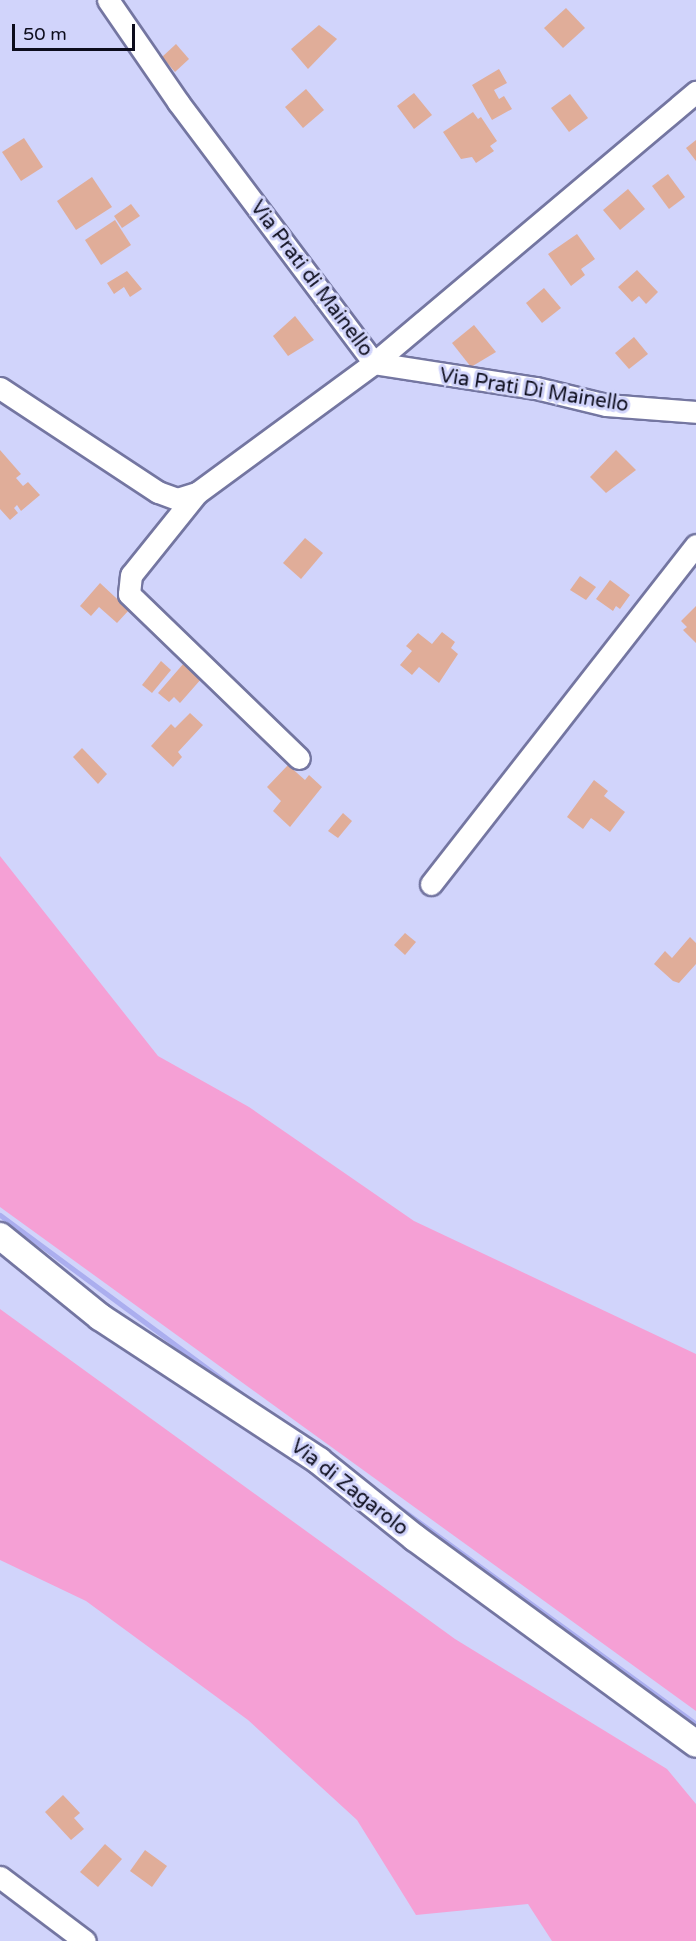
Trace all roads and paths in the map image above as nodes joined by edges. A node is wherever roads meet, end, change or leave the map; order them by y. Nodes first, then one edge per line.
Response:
1 (108, 0) edge
2 (696, 92) edge
3 (374, 363) junction
4 (0, 388) edge
5 (696, 412) edge
6 (197, 493) junction
7 (696, 545) edge
8 (300, 758) dead end
9 (431, 884) dead end
10 (0, 1236) edge
11 (696, 1744) edge
12 (0, 1877) edge
13 (85, 1941) edge

1 - 3 street, Via Prati di Mainello
2 - 3 street, Via Prati di Mainello
3 - 5 street, Via Prati Di Mainello
3 - 6 street
4 - 6 street
6 - 8 street
7 - 9 street
10 - 11 main road, Via di Zagarolo
12 - 13 street

